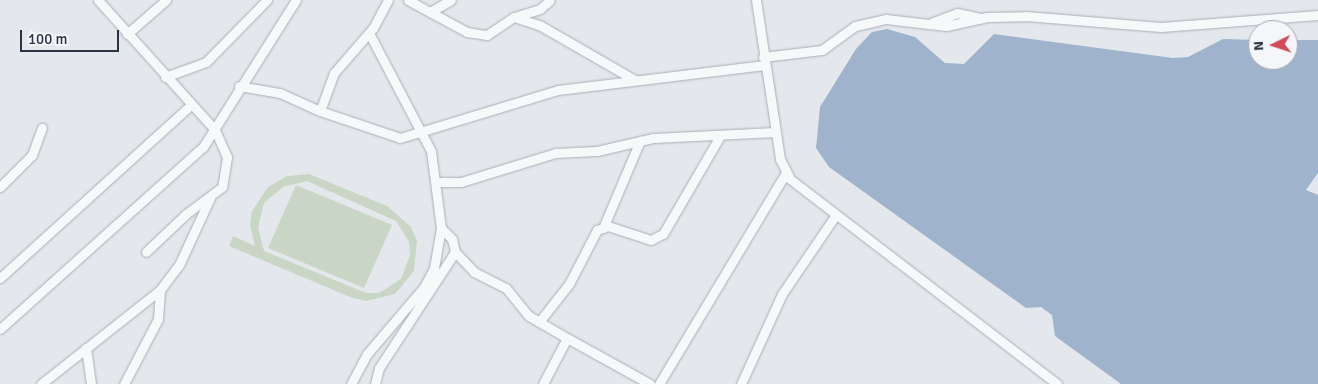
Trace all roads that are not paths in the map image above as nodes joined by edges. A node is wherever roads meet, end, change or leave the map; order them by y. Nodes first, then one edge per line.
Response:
1 (98, 0) edge
2 (166, 0) edge
3 (267, 0) edge
4 (296, 0) edge
5 (388, 0) edge
6 (408, 0) edge
7 (451, 0) edge
8 (550, 0) edge
9 (756, 0) edge
10 (430, 12) junction
11 (1318, 15) edge
12 (514, 16) junction
13 (368, 33) junction
14 (128, 34) junction
15 (764, 61) junction
16 (165, 77) junction
17 (636, 80) junction
18 (239, 86) junction
19 (190, 106) junction
20 (320, 111) junction
21 (42, 128) dead end
22 (215, 130) junction
23 (776, 132) junction
24 (423, 133) junction
25 (720, 136) junction
26 (640, 141) junction
27 (786, 173) junction
28 (436, 182) junction
29 (0, 187) edge
30 (210, 197) junction
31 (835, 216) junction
32 (441, 228) junction
33 (603, 228) junction
34 (146, 252) dead end
35 (455, 252) junction
36 (0, 278) edge
37 (160, 290) junction
38 (539, 322) junction
39 (0, 329) edge
40 (567, 338) junction
41 (86, 348) junction
42 (41, 384) edge
43 (91, 384) edge
44 (124, 384) edge
45 (351, 384) edge
46 (375, 384) edge
47 (543, 384) edge
48 (650, 384) edge
49 (659, 384) edge
50 (740, 384) edge
51 (1057, 384) edge

1 - 14 street
2 - 14 street
3 - 16 street
4 - 18 street
5 - 13 street
6 - 10 street
7 - 10 street
8 - 12 street
9 - 15 street
10 - 12 street
11 - 15 street
12 - 17 street
13 - 20 street
13 - 24 street
14 - 16 street
15 - 17 street
15 - 23 street
16 - 19 street
17 - 24 street
18 - 20 street
18 - 22 street
19 - 22 street
19 - 36 street
20 - 24 street
21 - 29 street
22 - 30 street
22 - 39 street
23 - 25 street
23 - 27 street
24 - 28 street
25 - 26 street
25 - 33 street
26 - 28 street
26 - 33 street
27 - 31 street
27 - 49 street
28 - 32 street
30 - 34 street
30 - 37 street
31 - 50 street
31 - 51 street
32 - 35 street
32 - 45 street
33 - 38 street
35 - 38 street
35 - 46 street
37 - 41 street
37 - 44 street
38 - 40 street
40 - 47 street
40 - 48 street
41 - 42 street
41 - 43 street

